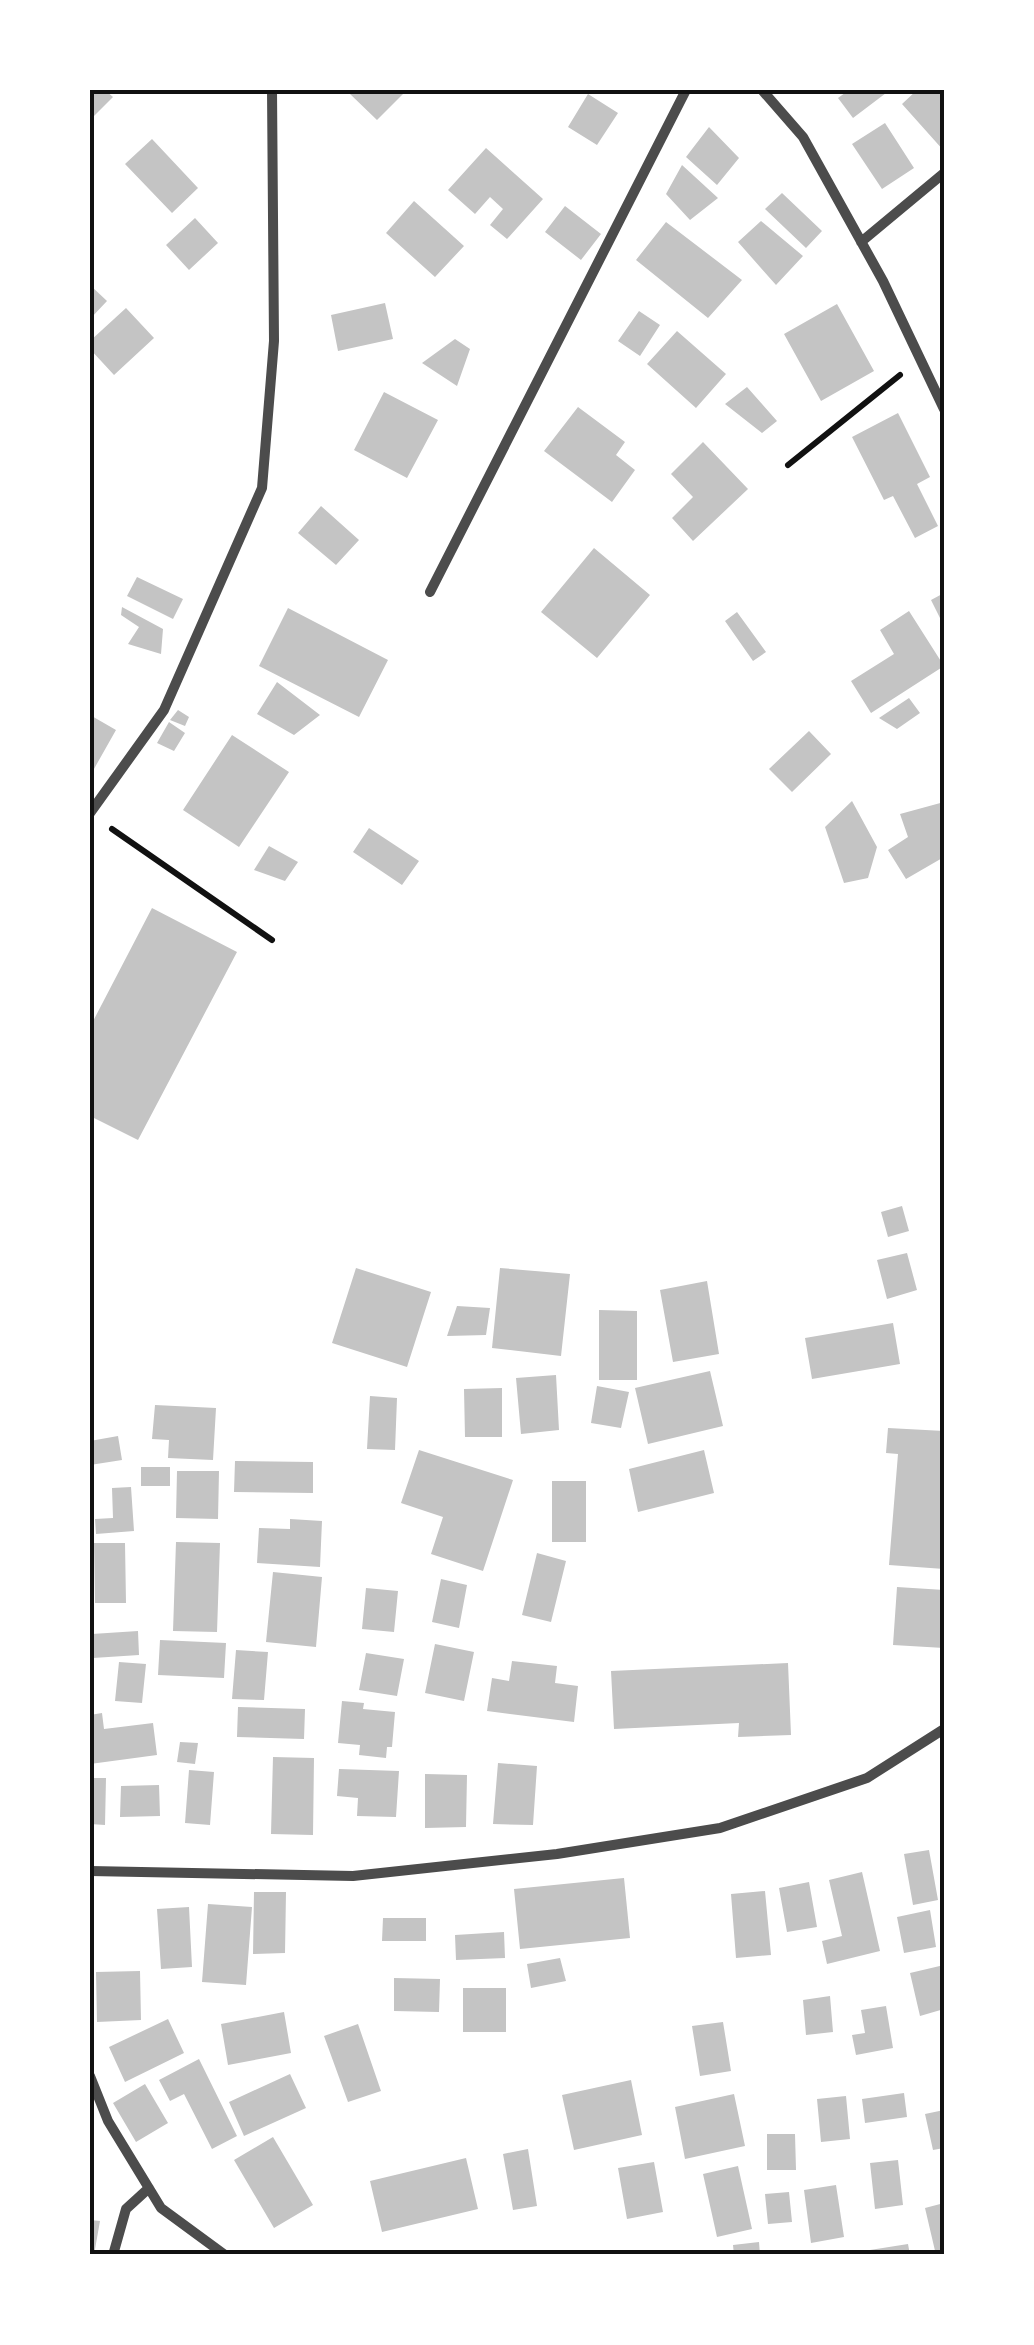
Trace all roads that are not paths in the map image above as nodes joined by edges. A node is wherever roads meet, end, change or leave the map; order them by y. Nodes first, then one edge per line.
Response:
1 (272, 90) edge
2 (686, 90) edge
3 (762, 90) edge
4 (944, 173) edge
5 (861, 242) junction
6 (944, 409) edge
7 (430, 592) dead end
8 (90, 813) edge
9 (944, 1728) edge
10 (90, 1871) edge
11 (90, 2076) edge
12 (149, 2188) junction
13 (113, 2255) edge
14 (224, 2255) edge

1 - 8 street
2 - 7 street
3 - 5 street
4 - 5 street
5 - 6 street
9 - 10 street
11 - 12 street
12 - 13 street
12 - 14 street

